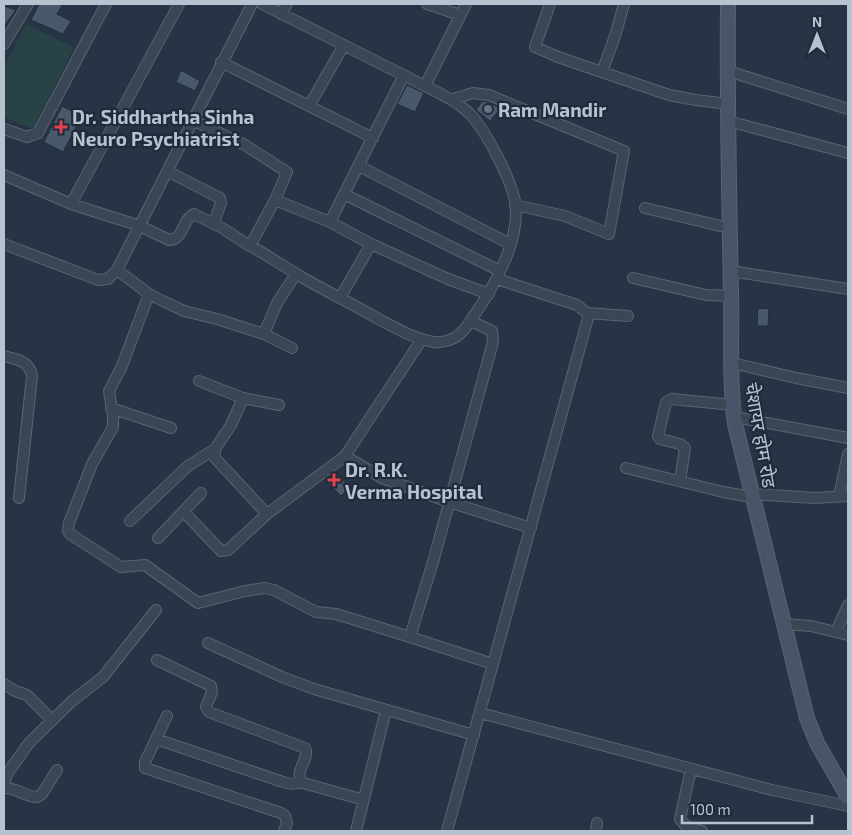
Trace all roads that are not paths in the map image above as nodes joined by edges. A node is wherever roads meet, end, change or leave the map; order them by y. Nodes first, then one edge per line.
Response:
1 (28, 4) edge
2 (106, 4) edge
3 (179, 4) edge
4 (252, 4) edge
5 (262, 4) edge
6 (287, 4) edge
7 (427, 4) edge
8 (466, 4) edge
9 (550, 4) edge
10 (624, 4) edge
11 (728, 4) edge
12 (281, 14) junction
13 (460, 15) junction
14 (4, 44) edge
15 (344, 45) junction
16 (221, 62) junction
17 (728, 70) junction
18 (602, 72) junction
19 (404, 75) junction
20 (425, 86) junction
21 (453, 99) junction
22 (728, 104) junction
23 (309, 106) junction
24 (848, 109) edge
25 (192, 120) junction
26 (728, 121) junction
27 (4, 129) edge
28 (373, 138) junction
29 (848, 153) edge
30 (359, 166) junction
31 (167, 171) junction
32 (4, 175) edge
33 (344, 194) junction
34 (275, 200) junction
35 (71, 204) junction
36 (515, 205) junction
37 (645, 208) dead end
38 (330, 222) junction
39 (214, 223) junction
40 (140, 226) junction
41 (729, 228) junction
42 (4, 244) edge
43 (371, 244) junction
44 (510, 244) junction
45 (250, 246) junction
46 (117, 270) junction
47 (730, 271) junction
48 (296, 274) junction
49 (498, 275) junction
50 (633, 278) dead end
51 (848, 289) edge
52 (149, 294) junction
53 (489, 294) junction
54 (731, 296) junction
55 (340, 298) junction
56 (587, 313) junction
57 (628, 316) dead end
58 (471, 320) junction
59 (264, 334) junction
60 (422, 339) junction
61 (292, 348) dead end
62 (4, 356) edge
63 (732, 363) junction
64 (199, 380) dead end
65 (848, 388) edge
66 (243, 398) junction
67 (279, 405) dead end
68 (112, 408) junction
69 (734, 411) junction
70 (171, 428) dead end
71 (848, 438) edge
72 (215, 449) junction
73 (848, 454) edge
74 (345, 456) junction
75 (626, 468) dead end
76 (680, 481) junction
77 (201, 493) dead end
78 (752, 495) junction
79 (844, 496) edge
80 (19, 498) dead end
81 (449, 502) junction
82 (184, 512) junction
83 (267, 514) junction
84 (130, 520) dead end
85 (531, 528) junction
86 (158, 538) dead end
87 (848, 604) edge
88 (156, 610) dead end
89 (785, 624) junction
90 (836, 632) junction
91 (848, 636) edge
92 (410, 637) junction
93 (208, 643) dead end
94 (158, 660) dead end
95 (493, 664) junction
96 (4, 684) edge
97 (386, 710) junction
98 (480, 713) junction
99 (167, 716) dead end
100 (52, 720) junction
101 (474, 735) junction
102 (156, 739) junction
103 (691, 768) junction
104 (57, 770) dead end
105 (301, 782) junction
106 (4, 787) edge
107 (848, 797) edge
108 (364, 800) junction
109 (848, 806) edge
110 (284, 831) edge
111 (356, 831) edge
112 (448, 831) edge
113 (702, 831) edge

1 - 14 street
2 - 27 street
3 - 35 street
4 - 16 street
5 - 12 street
6 - 12 street
7 - 13 street
8 - 13 street
9 - 18 street
10 - 18 street
11 - 17 street, चेशायर होम रोड
12 - 15 street
13 - 20 street
15 - 19 street
15 - 23 street
16 - 23 street
16 - 25 street
17 - 22 street, चेशायर होम रोड
17 - 24 street
18 - 22 street
19 - 20 street
19 - 28 street
20 - 21 street
21 - 36 street
21 - 36 street
22 - 26 street, चेशायर होम रोड
23 - 28 street
25 - 31 street
25 - 34 street
26 - 29 street
26 - 41 street, चेशायर होम रोड
28 - 30 street
30 - 33 street
30 - 44 street
31 - 39 street
31 - 40 street
32 - 35 street
33 - 38 street
33 - 49 street
34 - 38 street
34 - 45 street
35 - 40 street
36 - 44 street
37 - 41 street
38 - 43 street
39 - 40 street
39 - 45 street
40 - 46 street
41 - 47 street, चेशायर होम रोड
42 - 46 street
43 - 53 street
43 - 55 street
44 - 49 street
45 - 48 street
46 - 52 street
47 - 51 street
47 - 54 street, चेशायर होम रोड
48 - 55 street
48 - 59 street
49 - 53 street
49 - 56 street
50 - 54 street
52 - 59 street
52 - 68 street
53 - 58 street
54 - 63 street, चेशायर होम रोड
55 - 60 street
56 - 57 street
56 - 85 street
58 - 60 street
58 - 81 street
59 - 61 street
60 - 74 street
62 - 80 street
63 - 65 street
63 - 69 street, चेशायर होम रोड
64 - 66 street
66 - 67 street
66 - 72 street
68 - 70 street
68 - 92 street
69 - 71 street
69 - 76 street
69 - 78 street, चेशायर होम रोड
72 - 83 street
72 - 84 street
73 - 79 street
74 - 81 street
74 - 83 street
75 - 76 street
76 - 78 street
77 - 82 street
78 - 79 street
78 - 89 street, चेशायर होम रोड
81 - 85 street
81 - 92 street
82 - 83 street
82 - 86 street
85 - 95 street
87 - 90 street
88 - 100 street
89 - 90 street
89 - 107 street, चेशायर होम रोड
90 - 91 street
92 - 95 street
93 - 97 street
94 - 105 street
95 - 98 street
96 - 100 street
97 - 101 street
97 - 108 street
98 - 101 street
98 - 103 street
99 - 102 street
100 - 106 street
101 - 112 street
102 - 105 street
102 - 110 street
103 - 109 street
103 - 113 street
104 - 106 street
105 - 108 street
108 - 111 street

